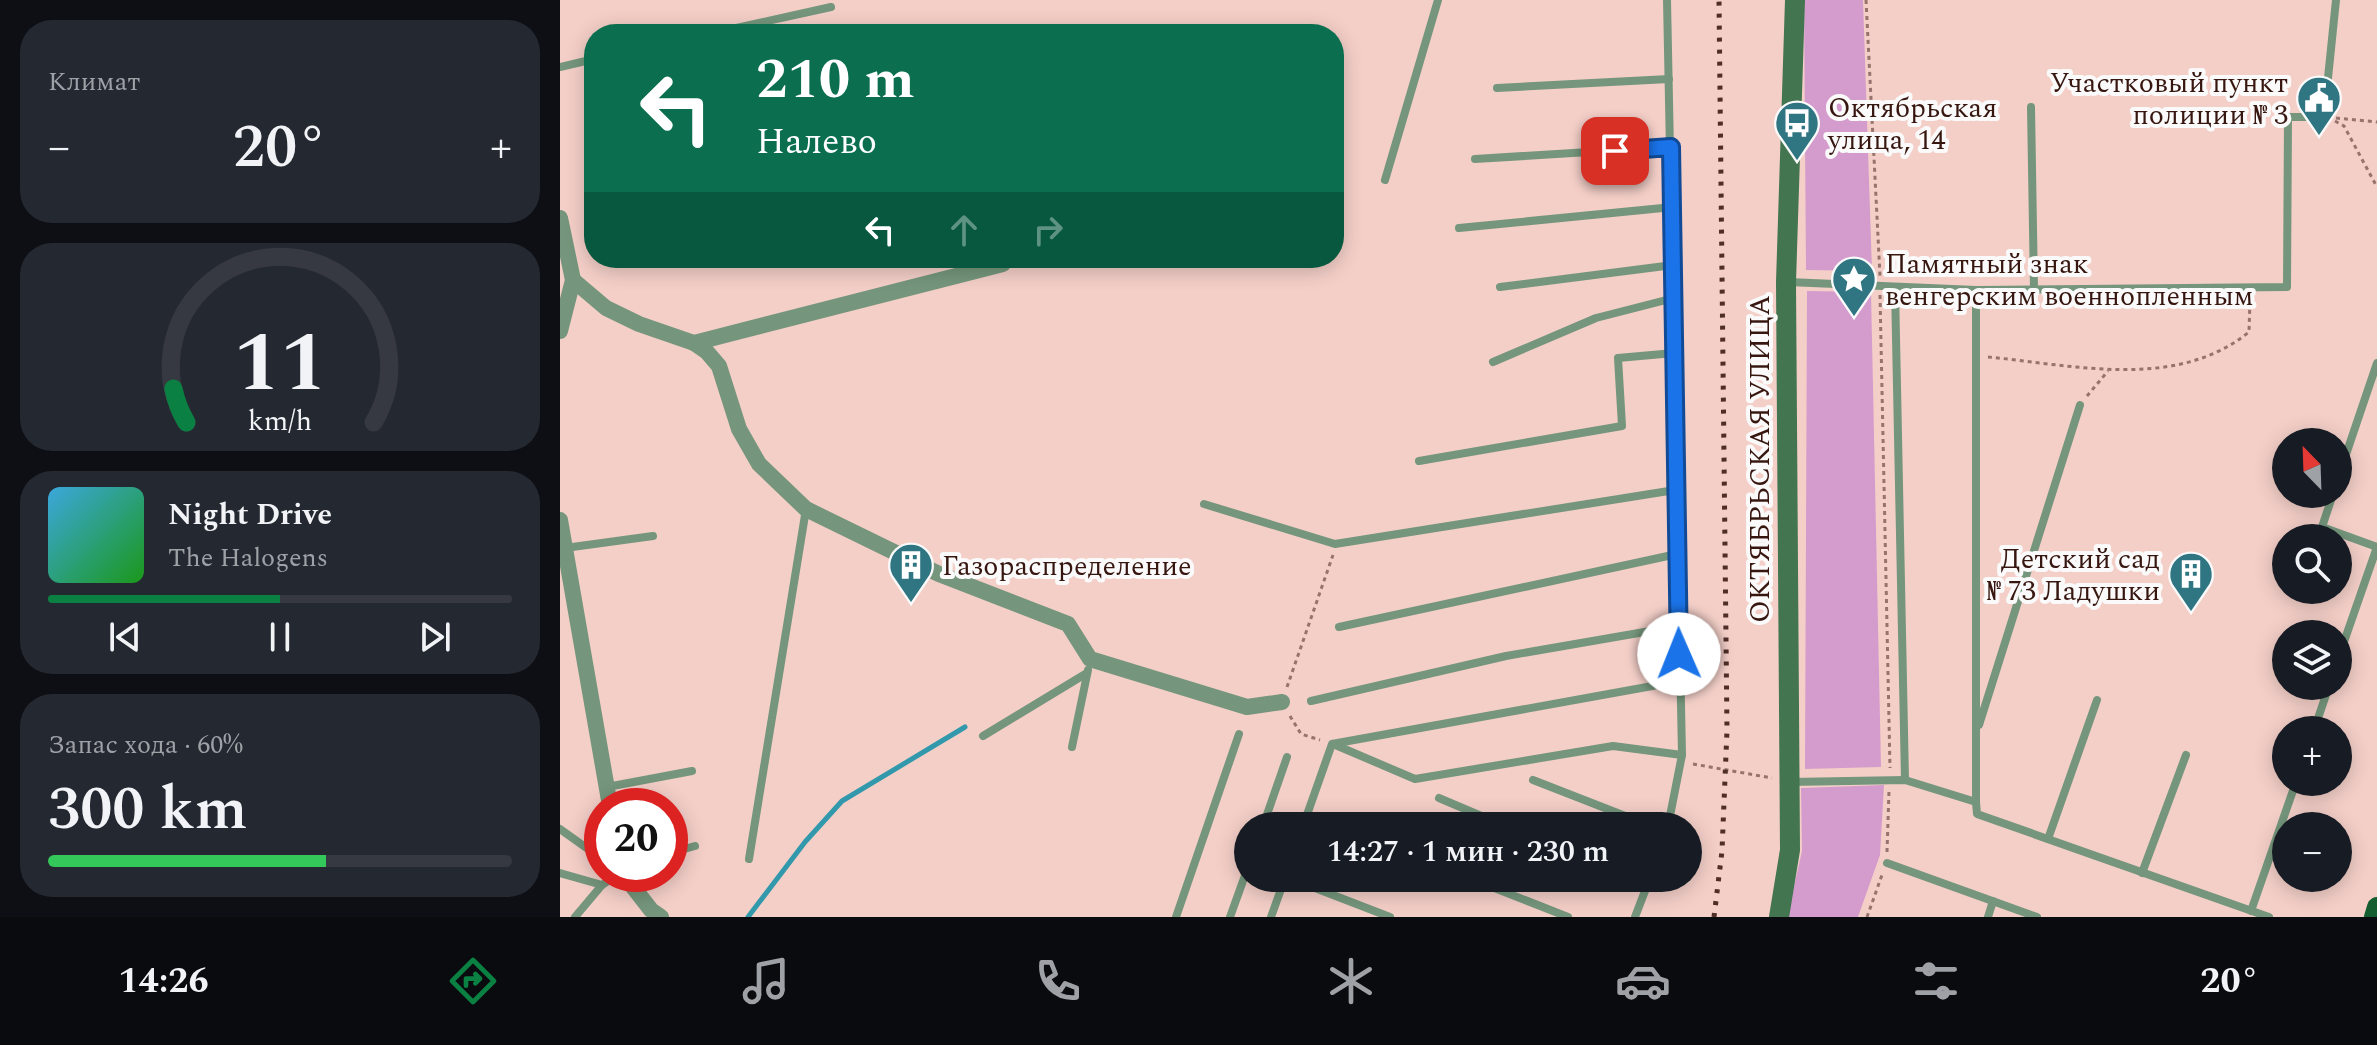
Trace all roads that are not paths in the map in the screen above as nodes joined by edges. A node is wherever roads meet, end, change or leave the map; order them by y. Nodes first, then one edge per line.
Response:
1 (1438, 0) edge
2 (1667, 0) edge
3 (1795, 0) edge
4 (2336, 0) edge
5 (831, 7) dead end
6 (754, 24) edge
7 (584, 61) edge
8 (560, 67) edge
9 (1669, 79) junction
10 (1497, 88) dead end
11 (2031, 107) dead end
12 (1671, 147) junction
13 (1475, 159) dead end
14 (1385, 180) dead end
15 (1673, 207) junction
16 (560, 218) edge
17 (1459, 228) dead end
18 (1673, 265) junction
19 (987, 268) edge
20 (573, 280) junction
21 (1786, 282) junction
22 (1500, 287) dead end
23 (1895, 288) junction
24 (2034, 289) junction
25 (1976, 290) junction
26 (1674, 298) junction
27 (560, 331) edge
28 (694, 343) junction
29 (1674, 353) junction
30 (1493, 362) dead end
31 (2377, 363) edge
32 (2080, 405) road end
33 (2352, 437) edge
34 (1419, 461) dead end
35 (1675, 490) junction
36 (1204, 504) dead end
37 (2328, 508) edge
38 (806, 509) junction
39 (560, 520) edge
40 (653, 536) dead end
41 (2377, 547) edge
42 (562, 549) edge
43 (1677, 554) junction
44 (2352, 620) edge
45 (1679, 626) junction
46 (1339, 627) dead end
47 (1089, 666) junction
48 (1680, 681) junction
49 (2097, 700) dead end
50 (1311, 701) dead end
51 (1282, 702) road end
52 (1977, 733) junction
53 (1239, 734) dead end
54 (983, 736) dead end
55 (1332, 744) junction
56 (1072, 747) dead end
57 (2186, 755) dead end
58 (1287, 757) dead end
59 (1682, 759) junction
60 (692, 771) dead end
61 (1533, 780) dead end
62 (1905, 780) junction
63 (1790, 782) junction
64 (607, 787) joint
65 (2291, 796) edge
66 (1439, 798) dead end
67 (1976, 802) junction
68 (1268, 812) edge
69 (1308, 812) edge
70 (1472, 812) edge
71 (1615, 812) edge
72 (1671, 812) edge
73 (560, 829) edge
74 (2048, 839) junction
75 (584, 846) edge
76 (695, 846) dead end
77 (688, 848) edge
78 (749, 859) dead end
79 (1887, 863) road end
80 (560, 873) edge
81 (2142, 873) junction
82 (584, 880) edge
83 (596, 892) edge
84 (636, 892) edge
85 (1239, 892) edge
86 (1281, 892) edge
87 (1324, 892) edge
88 (1505, 892) edge
89 (1644, 892) edge
90 (1993, 901) junction
91 (2377, 907) edge
92 (2251, 911) junction
93 (575, 917) edge
94 (661, 917) edge
95 (1176, 917) edge
96 (1230, 917) edge
97 (1271, 917) edge
98 (1390, 917) edge
99 (1568, 917) edge
100 (1635, 917) edge
101 (1779, 917) edge
102 (1988, 917) edge
103 (2037, 917) edge
104 (2269, 917) edge
105 (2374, 917) edge

1 - 14 lane
2 - 9 lane
3 - 21 main road, ОКТЯБРЬСКАЯ УЛИЦА
4 - 24 lane
5 - 6 lane
7 - 8 lane
9 - 10 lane
9 - 12 lane
11 - 24 lane
12 - 13 lane
12 - 15 lane
15 - 17 lane
15 - 18 lane
16 - 20 street
18 - 22 lane
18 - 26 lane
19 - 28 street
20 - 27 street
20 - 28 street
21 - 23 lane
21 - 63 main road, ОКТЯБРЬСКАЯ УЛИЦА
23 - 25 lane
23 - 62 lane
24 - 25 lane
25 - 52 lane
26 - 29 lane
26 - 30 lane
28 - 38 street
29 - 34 lane
29 - 35 lane
31 - 33 lane
32 - 52 lane
35 - 36 lane
35 - 43 lane
37 - 41 lane
38 - 47 street
38 - 78 lane
39 - 42 street
40 - 42 lane
41 - 44 lane
42 - 64 street
43 - 45 lane
43 - 46 lane
45 - 48 lane
45 - 50 lane
47 - 51 street
47 - 54 lane
47 - 56 lane
48 - 55 lane
48 - 59 lane
49 - 74 lane
52 - 67 lane
53 - 95 lane
55 - 59 lane
55 - 69 lane
57 - 81 lane
58 - 68 lane
59 - 72 lane
60 - 64 lane
61 - 71 lane
62 - 63 lane
62 - 67 lane
63 - 101 main road, ОКТЯБРЬСКАЯ УЛИЦА
65 - 92 lane
66 - 70 lane
67 - 74 lane
73 - 75 lane
74 - 81 lane
76 - 77 lane
79 - 90 lane
80 - 82 lane
81 - 92 lane
83 - 93 lane
84 - 94 street
85 - 96 lane
86 - 97 lane
87 - 98 lane
88 - 99 lane
89 - 100 lane
90 - 102 lane
90 - 103 lane
91 - 105 main road
92 - 104 lane

